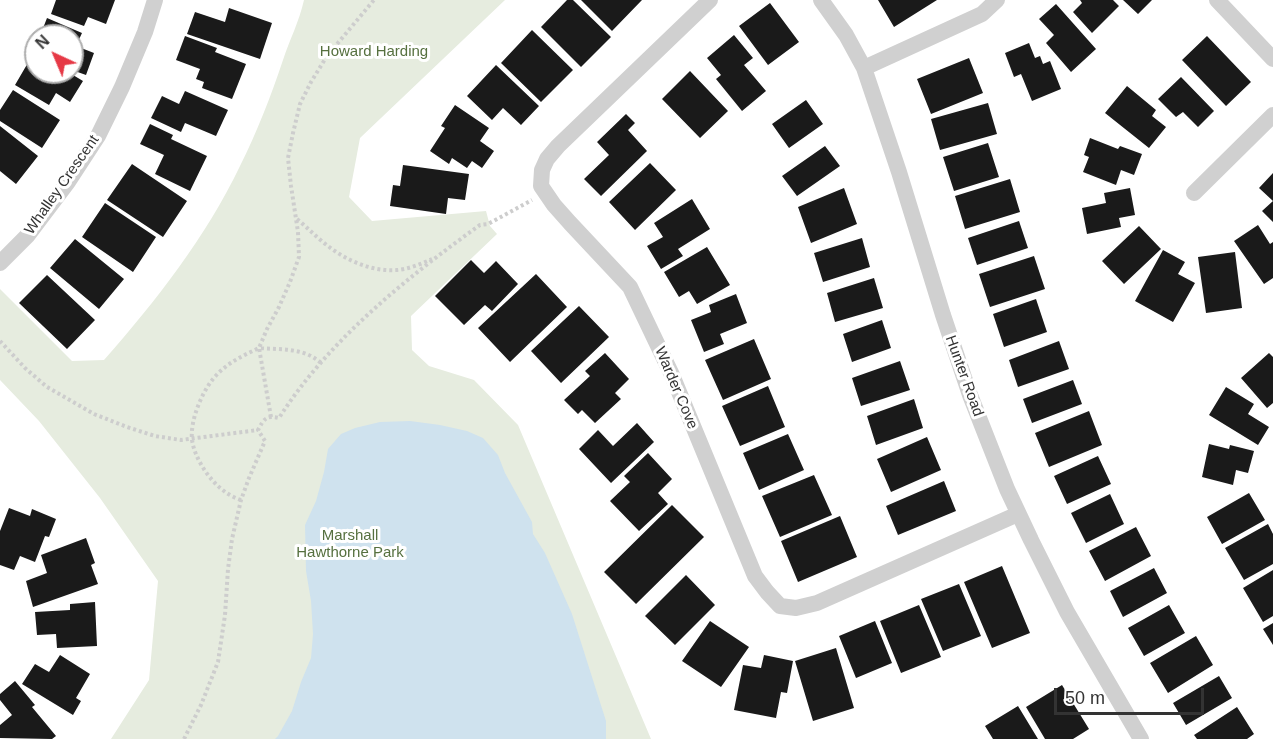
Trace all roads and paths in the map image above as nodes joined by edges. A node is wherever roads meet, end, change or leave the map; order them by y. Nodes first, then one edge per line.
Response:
1 (155, 0) edge
2 (710, 0) edge
3 (821, 0) edge
4 (997, 0) edge
5 (1217, 0) edge
6 (371, 1) edge
7 (1273, 59) edge
8 (864, 68) junction
9 (1273, 115) edge
10 (546, 193) junction
11 (1194, 193) dead end
12 (297, 219) junction
13 (438, 257) junction
14 (0, 263) edge
15 (0, 341) edge
16 (259, 348) junction
17 (321, 363) junction
18 (271, 417) junction
19 (258, 429) junction
20 (192, 438) junction
21 (241, 500) junction
22 (1018, 514) junction
23 (184, 739) edge
24 (1142, 739) edge

1 - 14 street, Whalley Crescent
2 - 10 street
3 - 8 street, Hunter Road
4 - 8 street
5 - 7 street
6 - 12 path
8 - 22 street, Hunter Road
9 - 11 street
10 - 13 path
10 - 22 street, Warder Cove
12 - 13 path
12 - 16 path
13 - 17 path
15 - 20 path
16 - 17 path
16 - 18 path
16 - 20 path
17 - 18 path
18 - 19 path
19 - 20 path
19 - 21 path
20 - 21 path
21 - 23 path
22 - 24 street, Hunter Road

